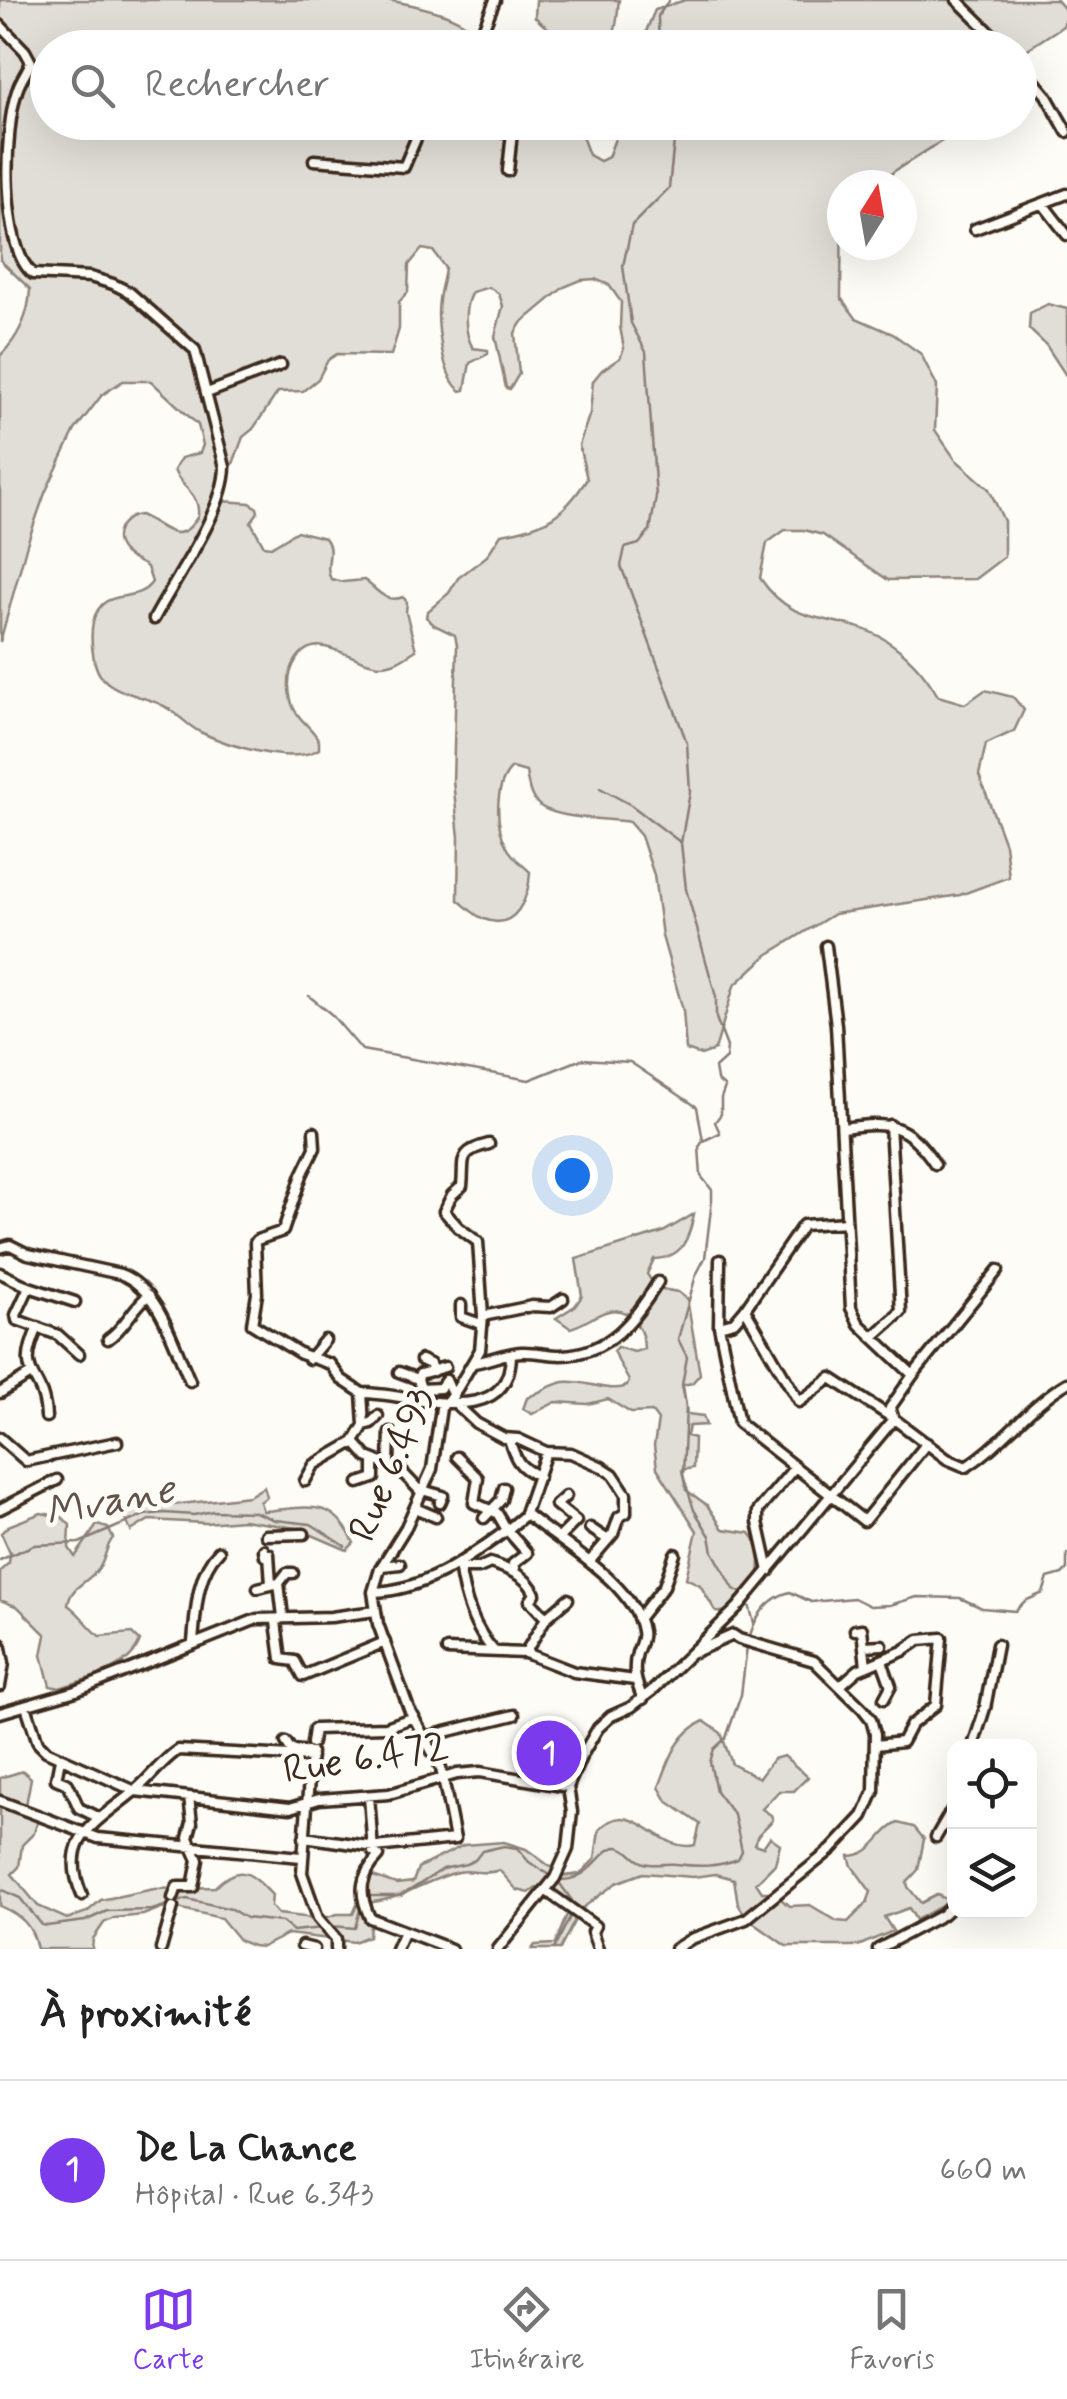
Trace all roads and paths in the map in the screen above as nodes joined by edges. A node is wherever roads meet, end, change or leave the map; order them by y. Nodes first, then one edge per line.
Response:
1 (495, 0) edge
2 (957, 0) edge
3 (0, 25) edge
4 (482, 30) edge
5 (988, 30) edge
6 (30, 60) edge
7 (30, 64) edge
8 (1037, 84) edge
9 (1067, 132) edge
10 (416, 140) edge
11 (511, 140) edge
12 (314, 160) dead end
13 (508, 171) dead end
14 (1067, 194) edge
15 (1043, 204) junction
16 (975, 229) dead end
17 (1067, 235) edge
18 (281, 364) dead end
19 (207, 394) junction
20 (154, 619) dead end
21 (826, 946) dead end
22 (890, 1124) junction
23 (843, 1128) junction
24 (314, 1132) dead end
25 (488, 1144) dead end
26 (456, 1146) dead end
27 (465, 1154) junction
28 (934, 1164) dead end
29 (846, 1222) junction
30 (0, 1248) edge
31 (720, 1260) dead end
32 (998, 1270) dead end
33 (0, 1273) edge
34 (658, 1282) dead end
35 (29, 1287) junction
36 (149, 1295) junction
37 (562, 1299) dead end
38 (74, 1302) dead end
39 (461, 1304) dead end
40 (745, 1309) junction
41 (482, 1320) junction
42 (720, 1326) junction
43 (38, 1327) junction
44 (872, 1337) junction
45 (108, 1339) dead end
46 (325, 1340) dead end
47 (79, 1354) dead end
48 (510, 1354) junction
49 (309, 1359) junction
50 (421, 1360) dead end
51 (474, 1362) junction
52 (445, 1367) dead end
53 (433, 1371) junction
54 (399, 1372) dead end
55 (31, 1374) junction
56 (912, 1375) junction
57 (418, 1379) junction
58 (190, 1381) dead end
59 (1067, 1383) edge
60 (0, 1393) edge
61 (362, 1393) junction
62 (453, 1396) junction
63 (444, 1404) junction
64 (458, 1406) junction
65 (378, 1416) dead end
66 (46, 1417) dead end
67 (894, 1419) junction
68 (364, 1425) junction
69 (390, 1432) dead end
70 (509, 1439) junction
71 (1, 1440) edge
72 (117, 1442) dead end
73 (354, 1442) junction
74 (926, 1442) junction
75 (580, 1445) dead end
76 (546, 1452) junction
77 (571, 1452) junction
78 (377, 1458) junction
79 (458, 1458) dead end
80 (389, 1463) junction
81 (794, 1467) junction
82 (539, 1476) junction
83 (57, 1480) dead end
84 (305, 1480) dead end
85 (359, 1483) dead end
86 (504, 1488) dead end
87 (422, 1491) junction
88 (830, 1493) junction
89 (566, 1496) dead end
90 (440, 1502) dead end
91 (0, 1508) edge
92 (415, 1508) junction
93 (492, 1510) junction
94 (525, 1513) junction
95 (484, 1518) dead end
96 (431, 1520) dead end
97 (590, 1528) dead end
98 (507, 1530) junction
99 (304, 1534) dead end
100 (266, 1535) dead end
101 (277, 1535) junction
102 (559, 1538) junction
103 (608, 1540) junction
104 (219, 1551) dead end
105 (675, 1554) dead end
106 (590, 1561) junction
107 (400, 1564) dead end
108 (459, 1564) junction
109 (382, 1566) junction
110 (770, 1571) junction
111 (515, 1572) junction
112 (293, 1573) dead end
113 (275, 1583) junction
114 (258, 1588) dead end
115 (373, 1592) junction
116 (568, 1599) dead end
117 (375, 1611) junction
118 (283, 1617) junction
119 (546, 1618) junction
120 (638, 1619) junction
121 (855, 1630) dead end
122 (193, 1642) junction
123 (385, 1642) junction
124 (0, 1643) edge
125 (882, 1645) dead end
126 (996, 1645) dead end
127 (864, 1646) junction
128 (448, 1650) dead end
129 (494, 1652) junction
130 (692, 1652) junction
131 (525, 1653) junction
132 (882, 1661) junction
133 (859, 1666) junction
134 (635, 1680) junction
135 (841, 1685) junction
136 (0, 1686) edge
137 (642, 1698) junction
138 (884, 1699) dead end
139 (26, 1706) junction
140 (0, 1712) edge
141 (514, 1715) dead end
142 (414, 1718) junction
143 (426, 1737) junction
144 (975, 1739) edge
145 (286, 1742) dead end
146 (876, 1745) junction
147 (313, 1747) junction
148 (66, 1760) junction
149 (444, 1778) junction
150 (568, 1787) junction
151 (135, 1792) junction
152 (369, 1796) junction
153 (189, 1797) junction
154 (0, 1801) edge
155 (307, 1803) junction
156 (99, 1818) junction
157 (947, 1818) edge
158 (85, 1834) junction
159 (304, 1837) junction
160 (936, 1837) dead end
161 (191, 1847) junction
162 (376, 1847) junction
163 (302, 1857) junction
164 (546, 1890) junction
165 (82, 1895) dead end
166 (947, 1910) edge
167 (404, 1931) junction
168 (302, 1946) dead end
169 (161, 1949) edge
170 (314, 1949) edge
171 (336, 1949) edge
172 (396, 1949) edge
173 (451, 1949) edge
174 (498, 1949) edge
175 (598, 1949) edge
176 (675, 1949) edge
177 (878, 1949) edge

1 - 4 street
2 - 5 street
3 - 6 street
7 - 19 street
8 - 9 street
10 - 12 street
11 - 13 street
14 - 15 street
15 - 16 street
15 - 17 street
18 - 19 street
19 - 20 street
21 - 23 street
22 - 23 street
22 - 28 street
22 - 44 street
23 - 29 street
24 - 49 street
25 - 27 street
26 - 27 street
27 - 41 street, Rue 6.493
29 - 40 street
29 - 44 street
30 - 36 street
31 - 42 street
32 - 56 street
33 - 35 street
34 - 48 street
35 - 38 street
35 - 43 street
36 - 45 street
36 - 58 street
37 - 41 street
39 - 41 street
40 - 42 street
40 - 67 street
41 - 51 street, Rue 6.493
42 - 81 street
43 - 47 street
43 - 55 street
44 - 56 street
46 - 49 street
48 - 51 street
48 - 64 street
49 - 61 street
50 - 53 street
51 - 62 street, Rue 6.493
52 - 53 street
53 - 57 street
54 - 57 street
55 - 60 street
55 - 66 street
56 - 67 street
57 - 62 street
59 - 74 street
61 - 63 street
61 - 68 street
62 - 63 street, Rue 6.493
63 - 64 street
63 - 87 street, Rue 6.493
64 - 70 street
65 - 68 street
67 - 74 street
67 - 88 street
68 - 73 street
69 - 80 street
70 - 76 street
70 - 82 street
71 - 72 street
73 - 78 street
73 - 84 street
74 - 88 street
75 - 77 street
76 - 77 street
76 - 82 street
77 - 103 street
78 - 80 street
78 - 85 street
79 - 93 street
80 - 87 street
81 - 88 street
81 - 110 street
82 - 94 street
83 - 91 street
86 - 93 street
87 - 90 street
87 - 92 street, Rue 6.493
88 - 110 street
89 - 102 street
92 - 96 street
92 - 109 street, Rue 6.493
93 - 95 street
93 - 98 street
94 - 98 street
94 - 102 street
97 - 103 street
98 - 108 street
98 - 111 street
99 - 101 street
100 - 101 street
101 - 113 street
102 - 106 street
103 - 106 street
104 - 122 street
105 - 120 street
106 - 120 street
107 - 109 street
108 - 111 street
108 - 115 street
108 - 129 street
109 - 115 street, Rue 6.493
110 - 130 street
111 - 119 street
112 - 113 street
113 - 114 street
113 - 118 street
115 - 117 street, Rue 6.493
116 - 119 street
117 - 118 street
117 - 123 street, Rue 6.493
118 - 122 street
118 - 123 street
119 - 131 street
120 - 134 street
121 - 127 street
122 - 139 street
123 - 142 street, Rue 6.493
124 - 136 street
125 - 127 street
126 - 144 street
127 - 133 street
128 - 129 street
129 - 131 street
130 - 135 street
130 - 137 street
131 - 134 street
132 - 133 street
132 - 138 street
132 - 146 street
133 - 135 street
134 - 137 street
135 - 146 street
137 - 150 street
139 - 140 street
139 - 148 street
141 - 143 street
142 - 143 street, Rue 6.493
142 - 147 street
143 - 149 street, Rue 6.493
145 - 147 street
146 - 176 street
147 - 151 street
147 - 155 street
148 - 151 street, Rue 6.472
148 - 156 street
149 - 150 street, Rue 6.472
149 - 152 street, Rue 6.472
149 - 162 street, Rue 6.493
150 - 164 street
151 - 153 street, Rue 6.472
151 - 156 street
152 - 155 street, Rue 6.472
152 - 162 street
153 - 155 street, Rue 6.472
153 - 161 street
154 - 158 street
155 - 159 street
156 - 158 street
157 - 160 street
158 - 161 street
158 - 165 street
159 - 162 street
159 - 163 street
161 - 163 street
161 - 169 street
162 - 167 street
163 - 171 street
164 - 174 street
164 - 175 street
166 - 177 street
167 - 172 street
167 - 173 street
168 - 170 street

